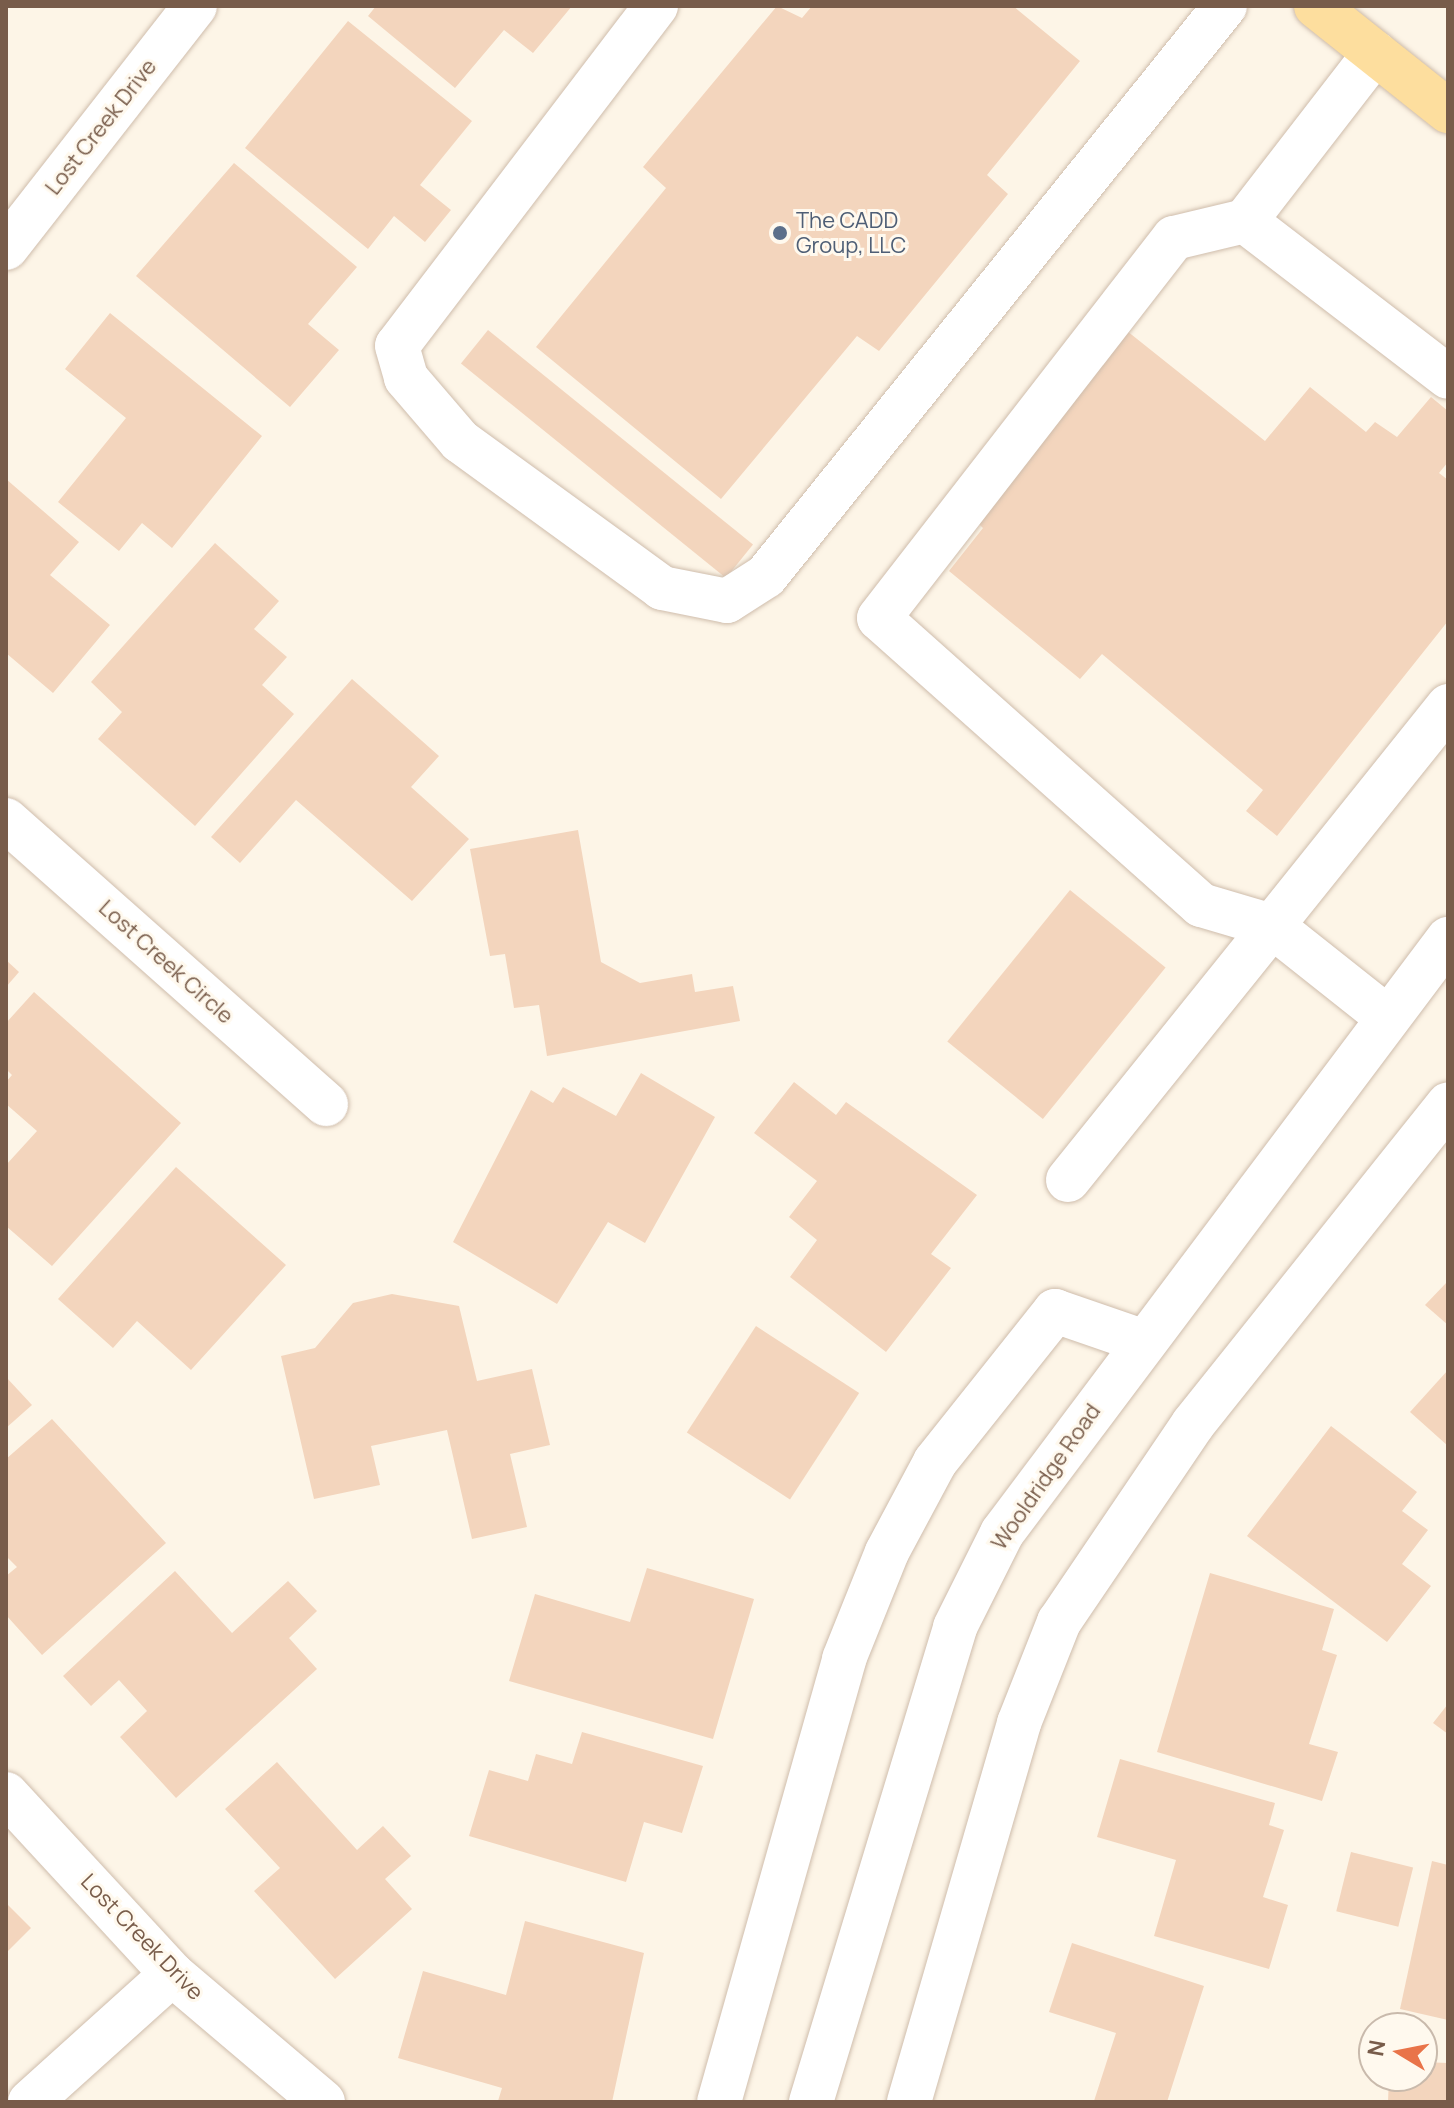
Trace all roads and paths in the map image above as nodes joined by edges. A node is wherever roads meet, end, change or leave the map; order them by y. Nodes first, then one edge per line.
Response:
1 (195, 6) edge
2 (656, 6) edge
3 (1225, 6) edge
4 (1316, 6) edge
5 (1375, 53) junction
6 (1448, 111) edge
7 (1245, 221) junction
8 (6, 248) edge
9 (1448, 377) edge
10 (1448, 706) edge
11 (6, 820) edge
12 (1272, 926) junction
13 (1448, 939) edge
14 (1388, 1018) junction
15 (326, 1104) dead end
16 (1448, 1104) edge
17 (1068, 1180) dead end
18 (1142, 1341) junction
19 (6, 1794) edge
20 (172, 1974) junction
21 (30, 2102) edge
22 (323, 2102) edge
23 (719, 2102) edge
24 (811, 2102) edge
25 (909, 2102) edge

1 - 8 street, Lost Creek Drive
2 - 3 street
4 - 5 main road
5 - 6 main road
5 - 7 street
7 - 9 street
7 - 12 street
10 - 12 street
11 - 15 street, Lost Creek Circle
12 - 14 street
12 - 17 street
13 - 14 street, Wooldridge Road
14 - 18 street, Wooldridge Road
16 - 25 street
18 - 23 street
18 - 24 street, Wooldridge Road
19 - 20 street, Lost Creek Drive
20 - 21 street
20 - 22 street, Lost Creek Drive

